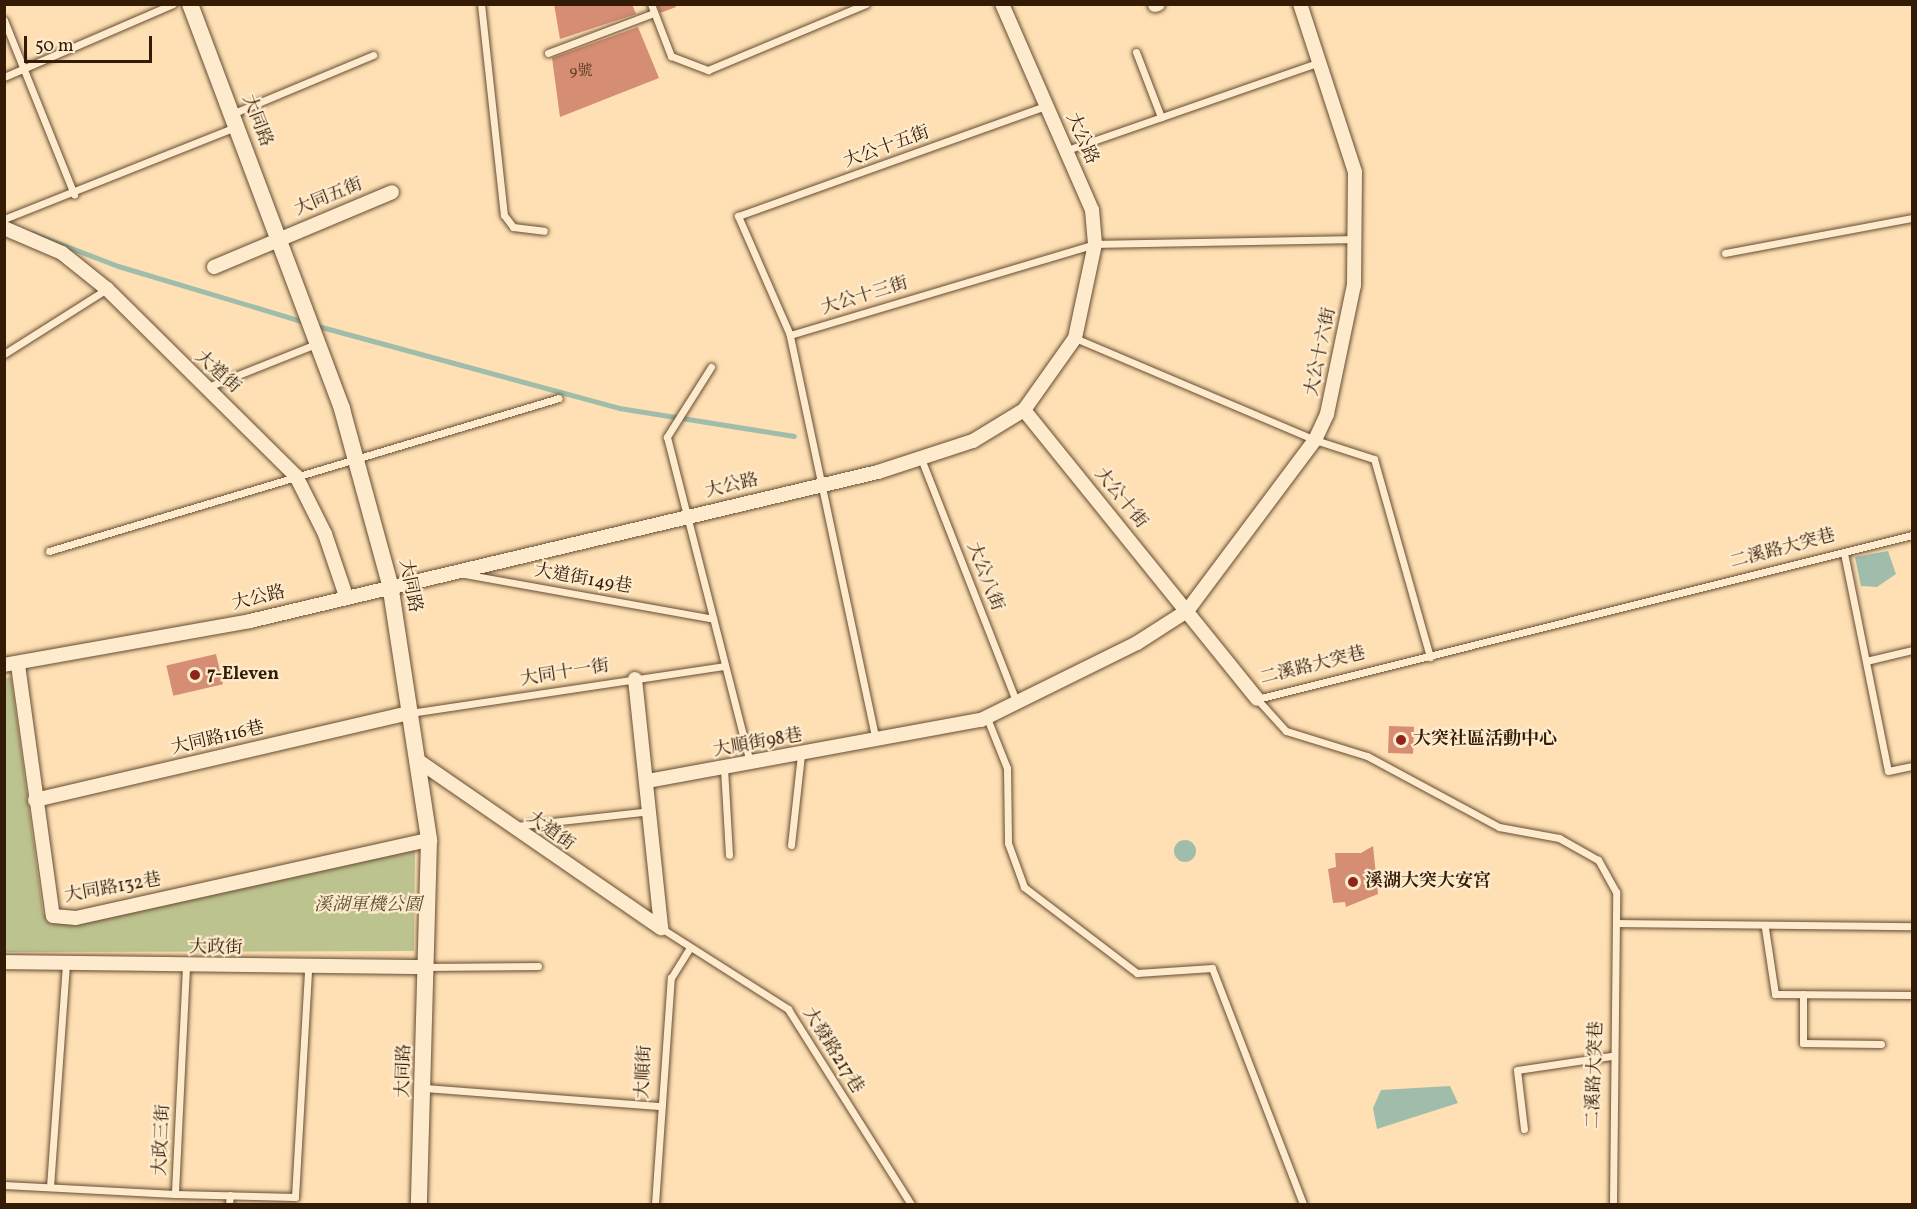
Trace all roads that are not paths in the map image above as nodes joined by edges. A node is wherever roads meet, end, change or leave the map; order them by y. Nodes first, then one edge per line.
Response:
1 (173, 4) edge
2 (190, 4) edge
3 (481, 4) edge
4 (651, 4) edge
5 (866, 4) edge
6 (1002, 4) edge
7 (1300, 4) edge
8 (654, 13) junction
9 (4, 20) edge
10 (1136, 52) dead end
11 (548, 53) dead end
12 (373, 55) dead end
13 (1321, 61) junction
14 (26, 68) junction
15 (4, 77) edge
16 (1046, 106) junction
17 (1161, 117) junction
18 (234, 120) junction
19 (1067, 150) junction
20 (392, 192) dead end
21 (74, 194) junction
22 (1912, 218) edge
23 (6, 221) edge
24 (544, 231) dead end
25 (280, 238) junction
26 (1357, 239) junction
27 (1095, 244) junction
28 (1725, 253) dead end
29 (214, 267) dead end
30 (107, 289) junction
31 (790, 335) junction
32 (317, 338) junction
33 (1075, 338) junction
34 (4, 354) edge
35 (711, 367) dead end
36 (208, 387) junction
37 (559, 398) dead end
38 (1024, 410) junction
39 (1315, 440) junction
40 (922, 460) junction
41 (357, 462) junction
42 (296, 476) junction
43 (822, 484) junction
44 (685, 516) junction
45 (1912, 535) edge
46 (49, 551) dead end
47 (1844, 553) junction
48 (447, 572) junction
49 (390, 584) junction
50 (346, 596) junction
51 (1187, 611) junction
52 (713, 619) junction
53 (1912, 650) edge
54 (1430, 657) junction
55 (1866, 661) junction
56 (11, 665) edge
57 (724, 666) junction
58 (635, 679) junction
59 (1257, 699) junction
60 (1017, 705) junction
61 (409, 713) junction
62 (987, 718) junction
63 (876, 741) junction
64 (801, 754) junction
65 (420, 762) junction
66 (750, 764) junction
67 (1912, 766) edge
68 (724, 768) junction
69 (647, 781) junction
70 (35, 800) junction
71 (650, 811) junction
72 (512, 826) junction
73 (429, 840) junction
74 (791, 845) dead end
75 (729, 855) dead end
76 (1616, 923) junction
77 (1912, 926) edge
78 (662, 928) junction
79 (1765, 928) junction
80 (690, 947) junction
81 (4, 962) edge
82 (66, 964) junction
83 (538, 966) dead end
84 (186, 967) junction
85 (427, 967) junction
86 (308, 969) junction
87 (1803, 994) junction
88 (1912, 994) edge
89 (1881, 1044) dead end
90 (1611, 1056) junction
91 (425, 1088) junction
92 (661, 1106) junction
93 (1524, 1129) dead end
94 (4, 1185) edge
95 (50, 1187) junction
96 (175, 1194) junction
97 (231, 1195) junction
98 (230, 1204) edge
99 (419, 1204) edge
100 (656, 1204) edge
101 (911, 1204) edge
102 (1303, 1204) edge
103 (1613, 1204) edge

1 - 14 lane
2 - 18 street, 大同路
3 - 24 lane
4 - 8 lane
5 - 8 lane
6 - 16 street, 大公路
7 - 13 street, 大公十六街
8 - 11 lane
9 - 14 lane
10 - 17 lane
12 - 18 lane
13 - 17 lane
13 - 26 street, 大公十六街
14 - 15 lane
14 - 21 lane
16 - 19 street, 大公路
16 - 31 lane, 大公十五街
17 - 19 lane
18 - 21 lane
18 - 25 street, 大同路
19 - 27 street, 大公路
20 - 25 street, 大同五街
21 - 23 lane
22 - 28 lane
23 - 30 street, 大道街
25 - 29 street, 大同五街
25 - 32 street, 大同路
26 - 27 lane, 大公十三街
26 - 39 street, 大公十六街
27 - 31 lane, 大公十三街
27 - 33 street, 大公路
30 - 34 lane
30 - 36 street, 大道街
31 - 43 lane
32 - 36 lane
32 - 41 street, 大同路
33 - 38 street, 大公路
33 - 39 lane
35 - 44 lane
36 - 42 street, 大道街
37 - 41 lane
38 - 40 street, 大公路
38 - 51 street, 大公十街
39 - 51 street, 大公十六街
39 - 54 lane
40 - 43 street, 大公路
40 - 60 lane, 大公八街
41 - 42 lane
41 - 49 street, 大同路
42 - 46 lane
42 - 50 street, 大道街
43 - 44 street, 大公路
43 - 63 lane
44 - 48 street, 大公路
44 - 52 lane
45 - 47 lane, 二溪路大突巷
47 - 54 lane, 二溪路大突巷
47 - 55 lane
48 - 49 street, 大公路
48 - 52 lane, 大道街149巷
49 - 50 street, 大公路
49 - 61 street, 大同路
50 - 56 street, 大公路
51 - 59 street, 大公十街
51 - 60 street
52 - 57 lane
53 - 55 lane
54 - 59 lane, 二溪路大突巷
55 - 67 lane
56 - 70 street, 大同路132巷
57 - 58 lane, 大同十一街
57 - 66 lane
58 - 61 lane, 大同十一街
58 - 69 street
59 - 76 lane, 二溪路大突巷
60 - 62 street
61 - 65 street, 大同路
61 - 70 street, 大同路116巷
62 - 63 street
62 - 102 lane
63 - 64 street, 大順街98巷
64 - 66 street, 大順街98巷
64 - 74 lane
65 - 72 street, 大道街
65 - 73 street, 大同路
66 - 68 street, 大順街98巷
68 - 69 street, 大順街98巷
68 - 75 lane
69 - 71 street
70 - 73 street, 大同路132巷
71 - 72 lane
71 - 78 street
72 - 78 street, 大道街
73 - 85 street, 大同路
76 - 79 lane
76 - 90 lane, 二溪路大突巷
77 - 79 lane
78 - 80 lane, 大發路217巷
79 - 87 lane
80 - 92 lane, 大順街
80 - 101 lane, 大發路217巷
81 - 82 street, 大政街
82 - 84 street, 大政街
82 - 95 lane
83 - 85 lane
84 - 86 street, 大政街
84 - 96 lane, 大政三街
85 - 86 street, 大政街
85 - 91 street, 大同路
86 - 97 lane, 大政三街
87 - 88 lane
87 - 89 lane
90 - 93 lane
90 - 103 lane, 二溪路大突巷
91 - 92 lane
91 - 99 street, 大同路
92 - 100 lane, 大順街
94 - 95 lane
95 - 96 lane
96 - 97 lane, 大政三街
97 - 98 lane

